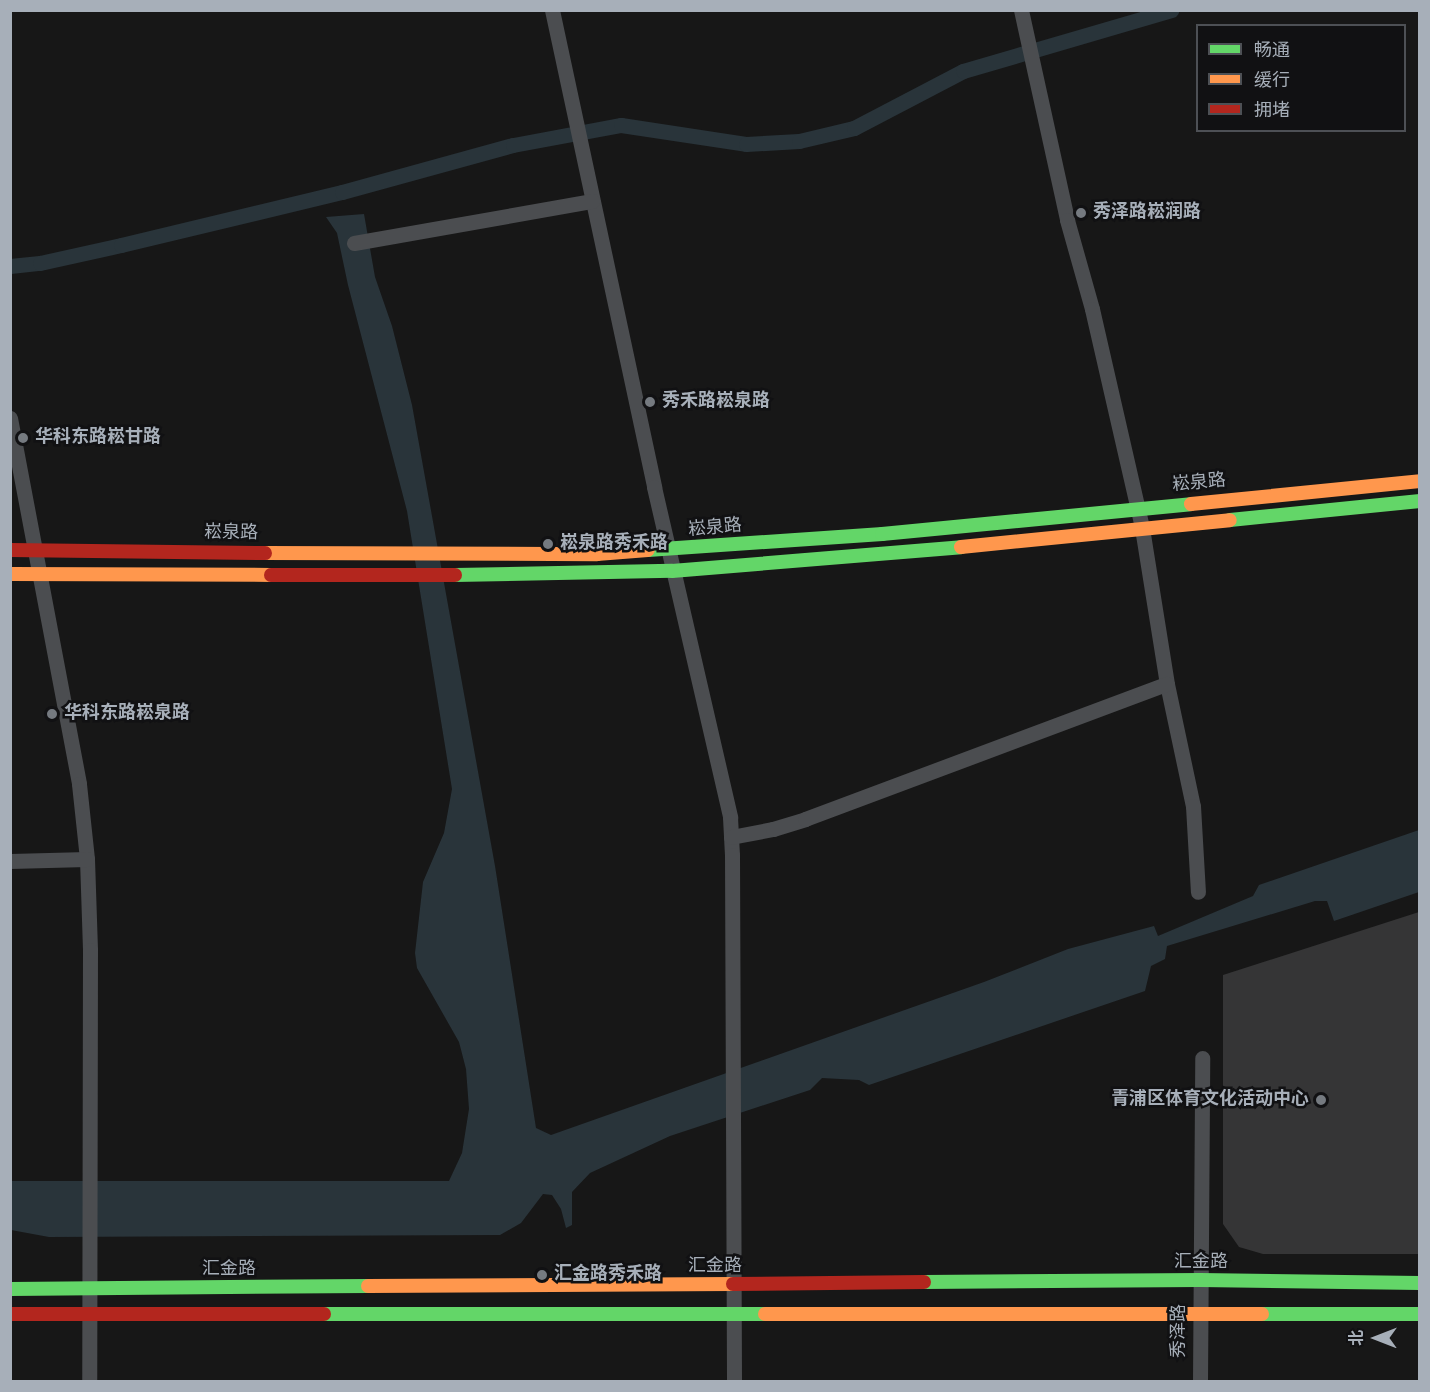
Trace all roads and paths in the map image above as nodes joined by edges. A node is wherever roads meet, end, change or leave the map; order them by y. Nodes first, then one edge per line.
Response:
1 (552, 10) edge
2 (1021, 11) edge
3 (592, 201) junction
4 (354, 243) dead end
5 (10, 418) edge
6 (1419, 481) edge
7 (1419, 501) edge
8 (1138, 508) junction
9 (1142, 528) junction
10 (10, 550) edge
11 (36, 550) junction
12 (668, 551) junction
13 (672, 571) junction
14 (10, 574) edge
15 (41, 574) junction
16 (1167, 684) junction
17 (731, 837) junction
18 (87, 859) junction
19 (10, 861) edge
20 (1198, 892) dead end
21 (1202, 1058) dead end
22 (1200, 1280) junction
23 (1419, 1283) edge
24 (733, 1285) junction
25 (10, 1289) edge
26 (88, 1289) junction
27 (88, 1313) junction
28 (10, 1314) edge
29 (1419, 1314) edge
30 (1200, 1315) junction
31 (733, 1316) junction
32 (89, 1382) edge
33 (734, 1382) edge
34 (1200, 1382) edge

1 - 3 street
2 - 8 street
3 - 4 street
3 - 12 street
5 - 11 street
6 - 8 street, 崧泉路
7 - 9 street
8 - 9 street
8 - 12 street, 崧泉路
9 - 13 street
9 - 16 street
10 - 11 street, 崧泉路
11 - 12 street, 崧泉路
11 - 15 street
12 - 13 street
13 - 15 street
13 - 17 street
14 - 15 street
15 - 18 street
16 - 17 street
16 - 20 street
17 - 24 street
18 - 19 street
18 - 26 street
21 - 22 street, 秀泽路
22 - 23 street, 汇金路
22 - 24 street, 汇金路
22 - 30 street, 秀泽路
24 - 26 street, 汇金路
24 - 31 street
25 - 26 street, 汇金路
26 - 27 street
27 - 28 street
27 - 31 street
27 - 32 street
29 - 30 street
30 - 31 street
30 - 34 street, 秀泽路
31 - 33 street

